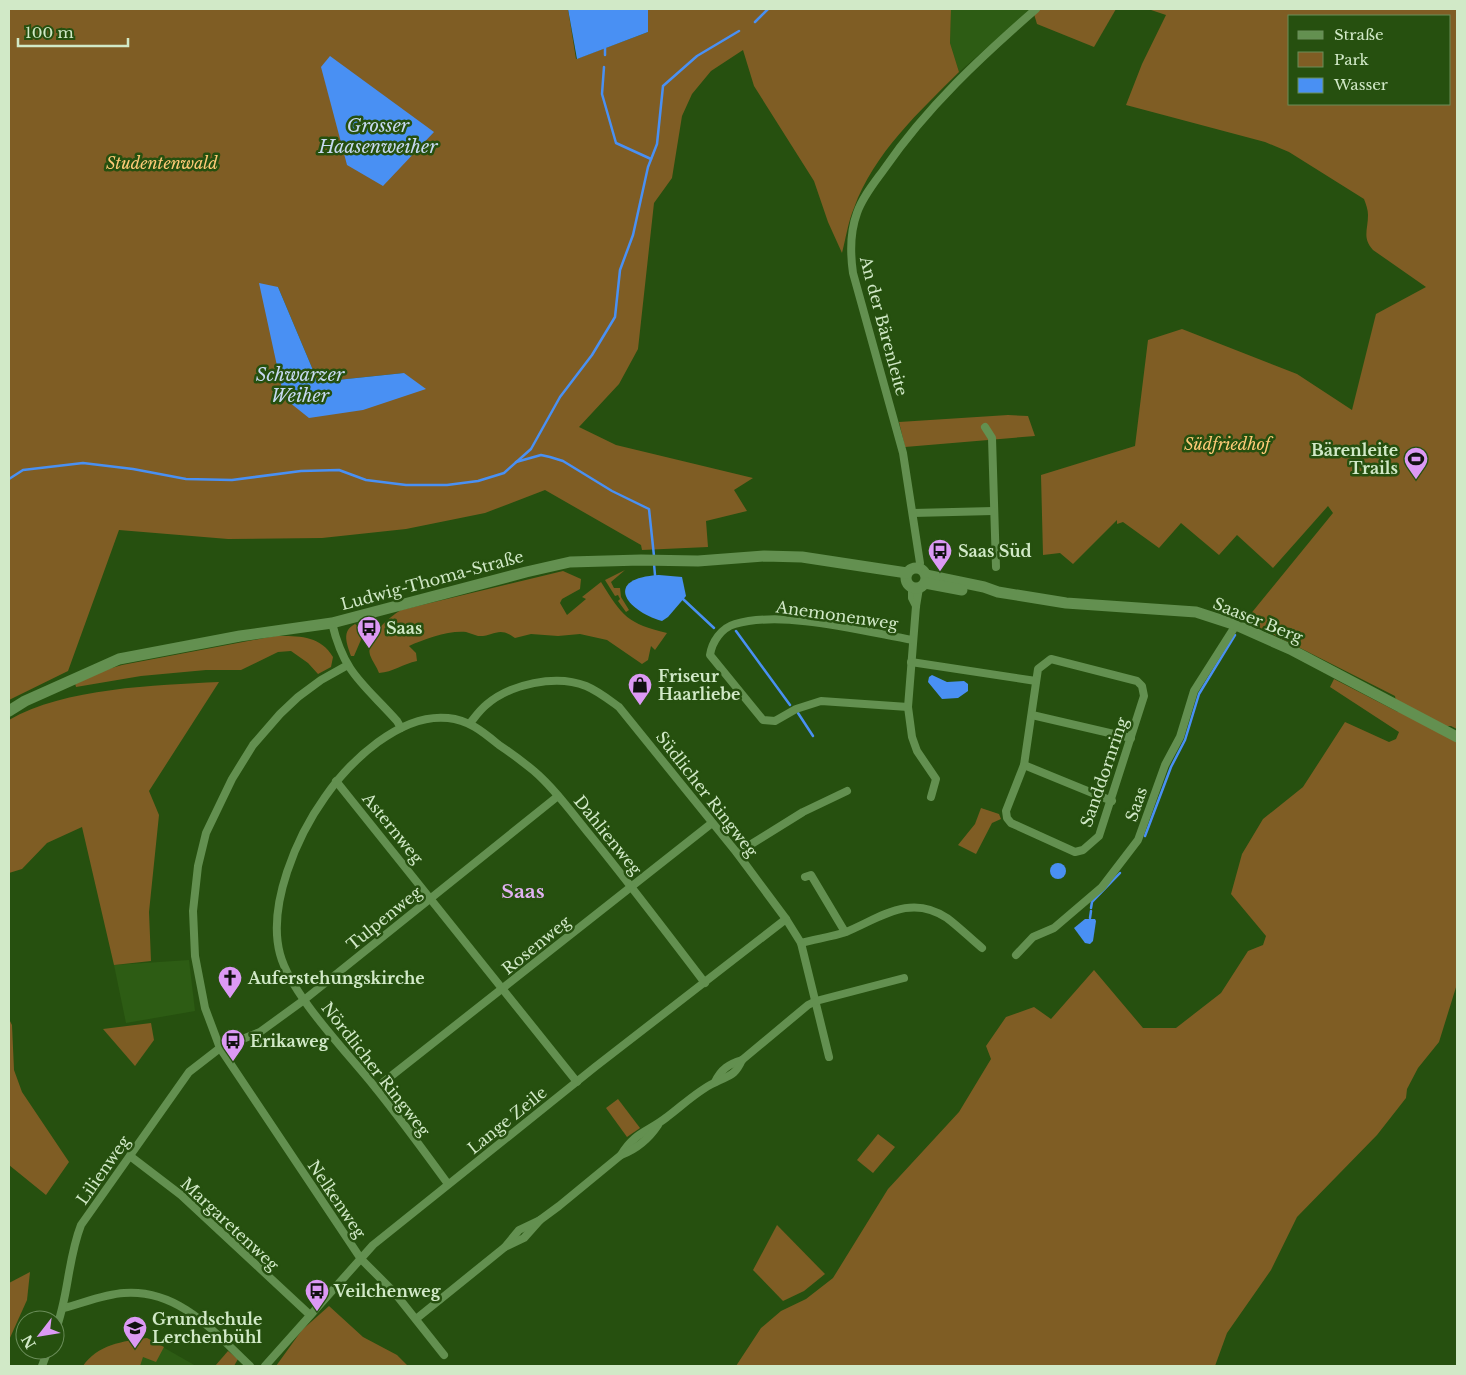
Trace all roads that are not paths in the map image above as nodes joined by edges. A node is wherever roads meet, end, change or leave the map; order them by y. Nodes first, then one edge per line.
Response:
1 (1036, 9) edge
2 (985, 427) dead end
3 (993, 511) junction
4 (913, 513) junction
5 (996, 567) dead end
6 (917, 579) junction
7 (332, 623) junction
8 (1236, 625) junction
9 (913, 640) junction
10 (912, 662) junction
11 (346, 666) junction
12 (1036, 681) junction
13 (908, 707) junction
14 (9, 711) edge
15 (1032, 715) junction
16 (470, 723) junction
17 (401, 728) junction
18 (1457, 737) edge
19 (1131, 738) junction
20 (1024, 765) junction
21 (336, 780) junction
22 (847, 791) dead end
23 (558, 796) junction
24 (931, 797) dead end
25 (1112, 801) junction
26 (712, 823) junction
27 (737, 853) junction
28 (806, 876) dead end
29 (632, 886) junction
30 (431, 898) junction
31 (786, 919) junction
32 (844, 932) junction
33 (801, 943) junction
34 (982, 948) dead end
35 (1016, 956) dead end
36 (904, 978) dead end
37 (705, 983) junction
38 (503, 989) junction
39 (304, 1000) junction
40 (816, 1001) junction
41 (220, 1048) junction
42 (829, 1057) dead end
43 (577, 1082) junction
44 (376, 1088) junction
45 (130, 1156) junction
46 (448, 1184) junction
47 (361, 1259) junction
48 (64, 1308) joint
49 (310, 1315) junction
50 (416, 1319) junction
51 (444, 1355) dead end
52 (250, 1366) edge
53 (265, 1366) edge

1 - 4 street, An der Bärenleite
2 - 3 street
3 - 4 street
3 - 5 street
4 - 6 street, An der Bärenleite
6 - 7 street, Ludwig-Thoma-Straße
6 - 8 street, Saaser Berg
6 - 9 street
7 - 11 street
7 - 14 street, Ludwig-Thoma-Straße
8 - 18 street, Saaser Berg
8 - 35 street, Saas
9 - 10 street
9 - 13 street, Anemonenweg
10 - 12 street
10 - 13 street
11 - 17 street
11 - 41 street
12 - 15 street, Sanddornring
12 - 19 street, Sanddornring
13 - 24 street
15 - 19 street
15 - 20 street, Sanddornring
16 - 17 street, Nördlicher Ringweg
16 - 23 street, Dahlienweg
16 - 26 street, Südlicher Ringweg
17 - 21 street, Nördlicher Ringweg
19 - 25 street, Sanddornring
20 - 25 street
20 - 25 street, Sanddornring
21 - 30 street, Asternweg
21 - 39 street, Nördlicher Ringweg
22 - 27 street
23 - 29 street, Dahlienweg
23 - 30 street, Tulpenweg
26 - 27 street, Südlicher Ringweg
26 - 29 street, Rosenweg
27 - 31 street, Südlicher Ringweg
28 - 32 street
29 - 37 street, Dahlienweg
29 - 38 street, Rosenweg
30 - 38 street, Asternweg
30 - 39 street, Tulpenweg
31 - 33 street, Südlicher Ringweg
31 - 37 street, Lange Zeile
32 - 33 street
32 - 34 street
33 - 40 street, Südlicher Ringweg
36 - 40 street
37 - 43 street, Lange Zeile
38 - 43 street, Asternweg
38 - 44 street, Rosenweg
39 - 41 street, Tulpenweg
39 - 44 street, Nördlicher Ringweg
40 - 42 street, Südlicher Ringweg
40 - 50 street
41 - 45 street, Lilienweg
41 - 47 street, Nelkenweg
43 - 46 street, Lange Zeile
44 - 46 street, Nördlicher Ringweg
45 - 48 street, Lilienweg
45 - 49 street, Margaretenweg
46 - 47 street, Lange Zeile
47 - 49 street, Lange Zeile
47 - 50 street, Nelkenweg
48 - 52 street
49 - 53 street, Lange Zeile
50 - 51 street, Nelkenweg

